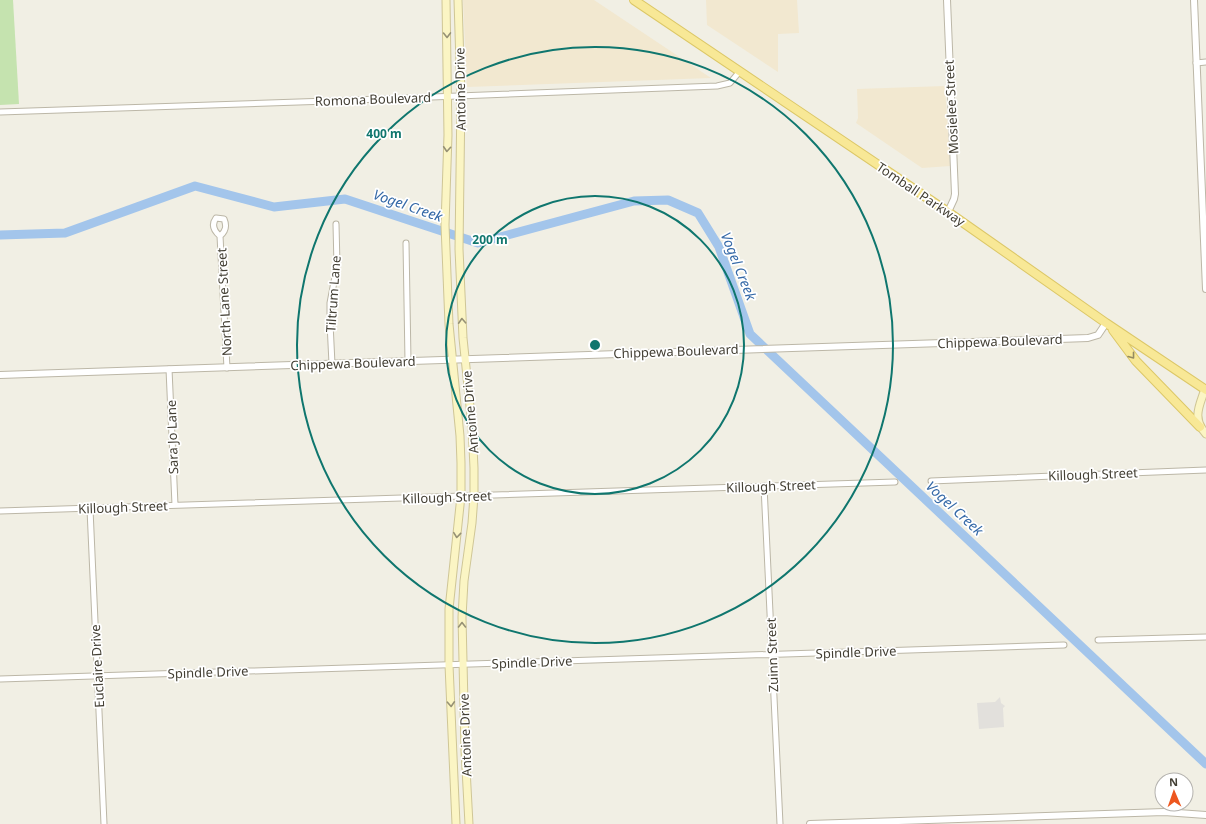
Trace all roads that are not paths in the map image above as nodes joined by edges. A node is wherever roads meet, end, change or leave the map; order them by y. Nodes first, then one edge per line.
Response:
1 (446, 0) edge
2 (458, 0) edge
3 (634, 0) edge
4 (947, 0) edge
5 (1194, 0) edge
6 (1206, 62) edge
7 (1196, 63) junction
8 (740, 71) junction
9 (448, 96) junction
10 (461, 96) junction
11 (0, 112) edge
12 (446, 172) junction
13 (460, 173) junction
14 (948, 212) junction
15 (336, 224) dead end
16 (220, 236) dead end
17 (406, 243) dead end
18 (460, 285) junction
19 (448, 286) junction
20 (1206, 289) edge
21 (1107, 324) junction
22 (453, 360) junction
23 (465, 360) junction
24 (408, 361) junction
25 (332, 364) junction
26 (227, 368) junction
27 (169, 369) junction
28 (0, 375) edge
29 (1206, 389) edge
30 (1200, 427) junction
31 (1206, 434) edge
32 (1206, 470) edge
33 (932, 480) dead end
34 (894, 482) dead end
35 (764, 486) junction
36 (461, 496) junction
37 (474, 496) junction
38 (175, 505) junction
39 (90, 509) junction
40 (0, 511) edge
41 (452, 580) junction
42 (464, 581) junction
43 (1206, 637) edge
44 (1098, 640) dead end
45 (1064, 645) dead end
46 (772, 654) junction
47 (462, 664) junction
48 (449, 665) junction
49 (98, 676) junction
50 (0, 680) edge
51 (453, 750) junction
52 (465, 750) junction
53 (1206, 814) edge
54 (104, 824) edge
55 (456, 824) edge
56 (469, 824) edge
57 (780, 824) edge
58 (810, 824) edge

1 -> 9 main road, Antoine Drive
2 - 10 main road, Antoine Drive
3 - 8 main road, Tomball Parkway
4 - 14 street, Mosielee Street
5 - 7 street
6 - 7 street
7 - 20 street
8 - 10 street, Romona Boulevard
8 - 14 main road, Tomball Parkway
9 - 10 street, Romona Boulevard
9 - 11 street, Romona Boulevard
9 -> 12 main road, Antoine Drive
10 - 13 main road, Antoine Drive
12 - 13 main road
12 - 19 main road, Antoine Drive
13 - 18 main road, Antoine Drive
14 - 21 main road, Tomball Parkway
15 - 25 street, Tiltrum Lane
16 - 26 street, North Lane Street
17 - 24 street
18 - 19 main road
23 -> 18 main road, Antoine Drive
19 - 22 main road, Antoine Drive
21 - 23 street, Chippewa Boulevard
21 - 29 main road, Tomball Parkway
21 -> 30 main road
22 - 23 street, Chippewa Boulevard
22 - 24 street, Chippewa Boulevard
22 - 36 main road, Antoine Drive
23 - 37 main road, Antoine Drive
24 - 25 street, Chippewa Boulevard
25 - 26 street, Chippewa Boulevard
26 - 27 street, Chippewa Boulevard
27 - 28 street, Chippewa Boulevard
27 - 38 street, Sara Jo Lane
29 - 30 main road
30 - 31 main road
32 - 33 street, Killough Street
34 - 35 street, Killough Street
35 - 37 street, Killough Street
35 - 46 street, Zuinn Street
36 - 37 street, Killough Street
36 - 38 street, Killough Street
36 -> 41 main road, Antoine Drive
37 - 42 main road, Antoine Drive
38 - 39 street, Killough Street
39 - 40 street, Killough Street
39 - 49 street, Euclaire Drive
41 - 42 main road
41 - 48 main road, Antoine Drive
47 -> 42 main road, Antoine Drive
43 - 44 street
45 - 46 street, Spindle Drive
46 - 47 street, Spindle Drive
46 - 57 street, Zuinn Street
47 - 48 street, Spindle Drive
47 - 52 main road, Antoine Drive
48 - 49 street, Spindle Drive
48 -> 51 main road, Antoine Drive
49 - 50 street, Spindle Drive
49 - 54 street, Euclaire Drive
51 - 52 main road
51 - 55 main road, Antoine Drive
52 - 56 main road, Antoine Drive
53 - 58 street

